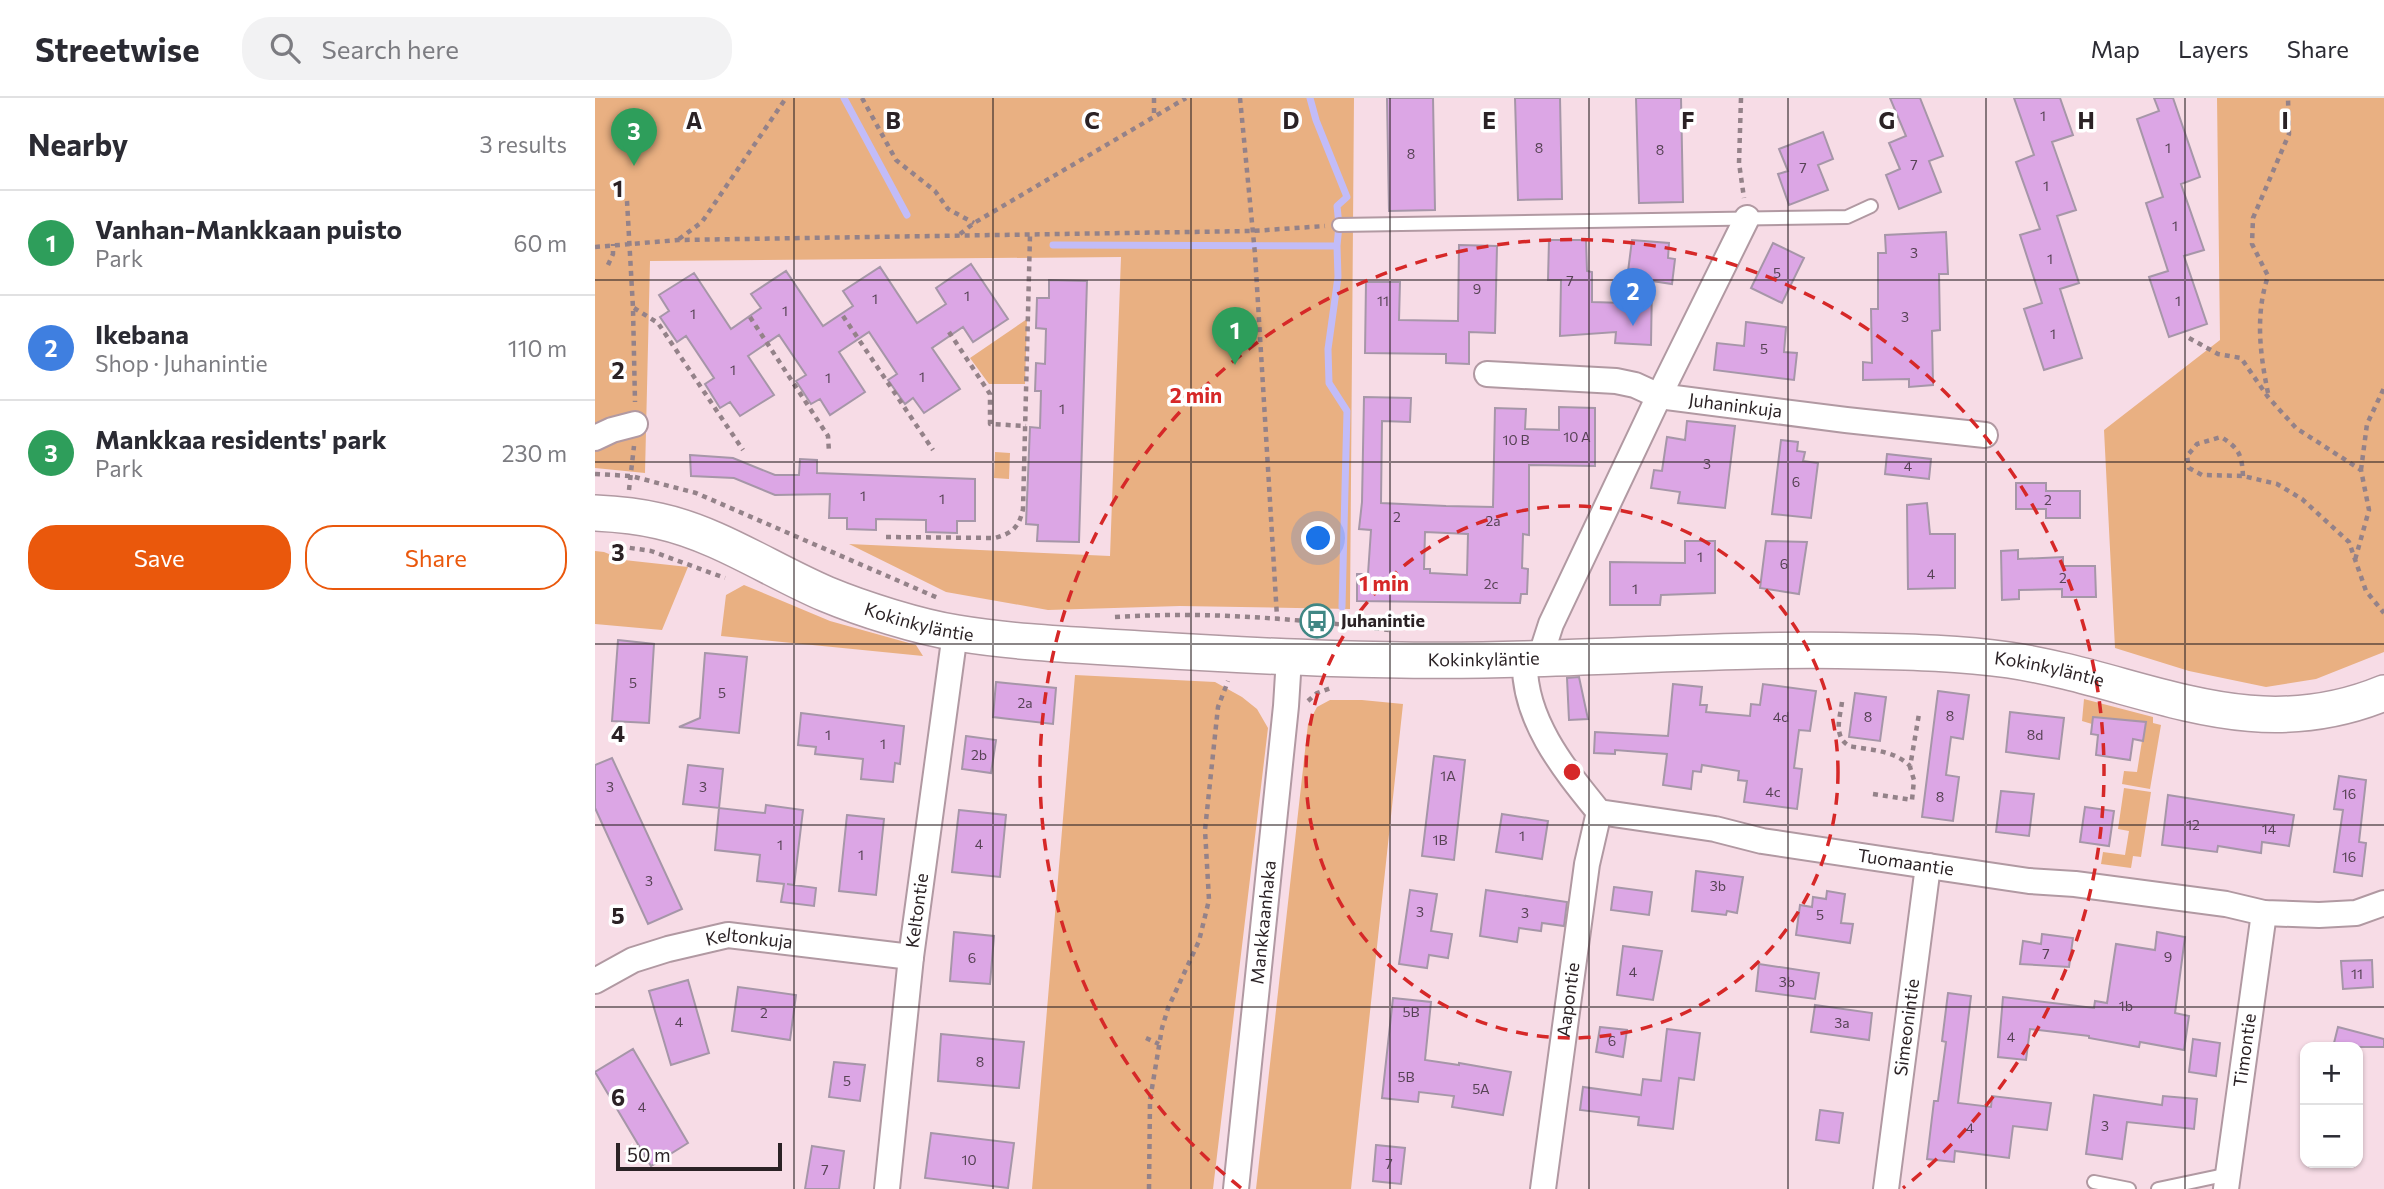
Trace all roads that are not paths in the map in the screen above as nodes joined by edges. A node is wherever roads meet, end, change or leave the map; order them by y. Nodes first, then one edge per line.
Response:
1 (1871, 206) dead end
2 (1747, 218) junction
3 (1339, 225) road end
4 (1487, 374) dead end
5 (1659, 396) junction
6 (635, 424) road end
7 (1985, 435) dead end
8 (595, 438) edge
9 (595, 513) edge
10 (952, 618) junction
11 (1289, 658) junction
12 (1533, 659) junction
13 (2384, 693) edge
14 (1599, 813) junction
15 (1928, 866) junction
16 (2384, 903) edge
17 (2264, 913) junction
18 (911, 957) junction
19 (595, 981) edge
20 (2228, 1181) edge
21 (2094, 1182) dead end
22 (887, 1189) edge
23 (1236, 1189) edge
24 (1543, 1189) edge
25 (1887, 1189) edge
26 (2129, 1189) edge
27 (2158, 1189) edge

1 - 2 lane
2 - 3 lane
2 - 5 street
4 - 5 street, Juhaninkuja
5 - 7 street, Juhaninkuja
5 - 12 street
6 - 8 street
9 - 10 main road, Kokinkyläntie
10 - 11 main road, Kokinkyläntie
10 - 18 street, Keltontie
11 - 12 main road, Kokinkyläntie
11 - 23 street, Mankkaanhaka
12 - 13 main road, Kokinkyläntie
12 - 14 street
14 - 15 street, Tuomaantie
14 - 24 street, Aapontie
15 - 17 street, Tuomaantie
15 - 25 street, Simeonintie
16 - 17 street, Tuomaantie
17 - 20 street, Timontie
18 - 19 street, Keltonkuja
18 - 22 street, Keltontie
20 - 27 lane
21 - 26 lane

